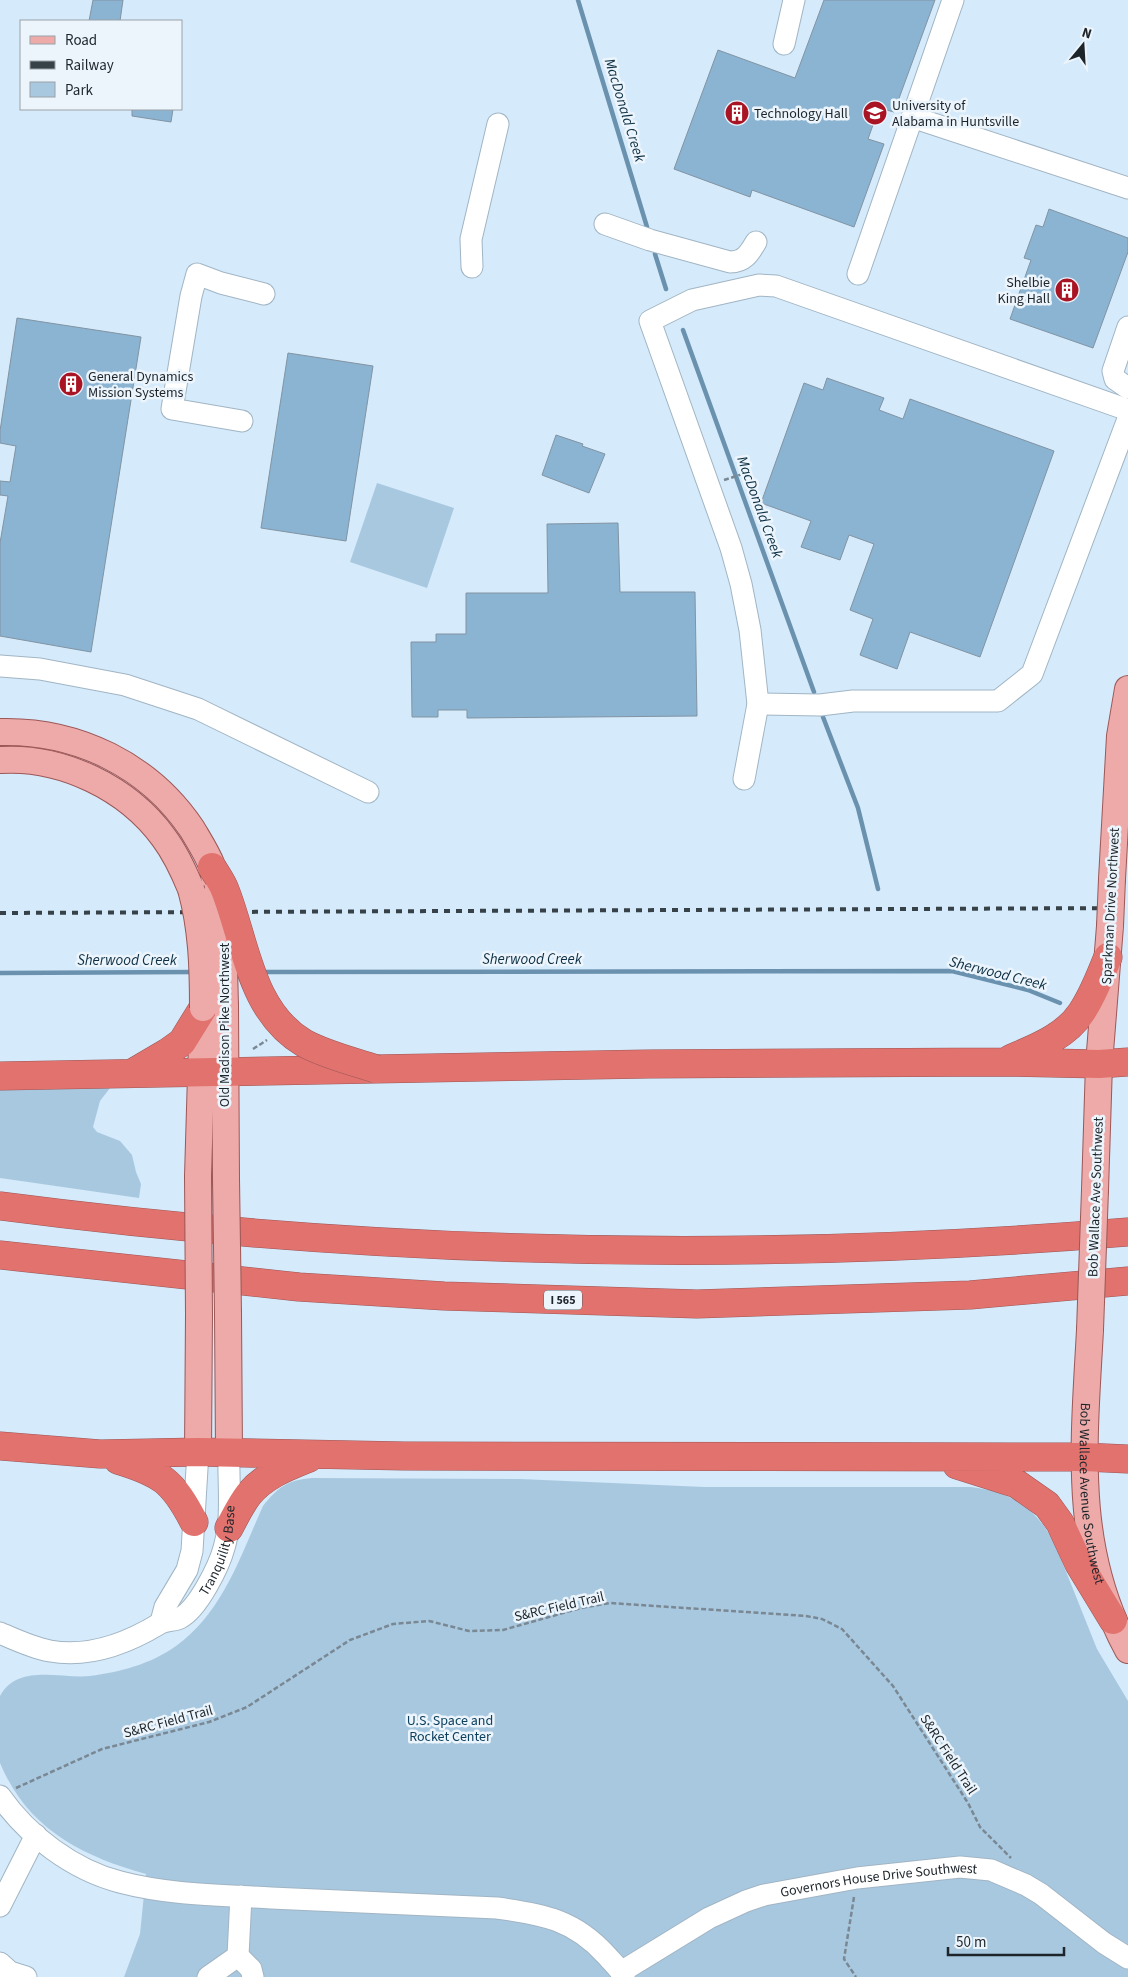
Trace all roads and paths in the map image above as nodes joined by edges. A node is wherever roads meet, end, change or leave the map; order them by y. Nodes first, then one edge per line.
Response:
1 (794, 0) edge
2 (953, 0) edge
3 (784, 44) dead end
4 (912, 117) junction
5 (498, 124) dead end
6 (1128, 188) edge
7 (605, 224) dead end
8 (756, 242) dead end
9 (472, 267) dead end
10 (858, 274) dead end
11 (264, 294) dead end
12 (1128, 327) edge
13 (1128, 388) edge
14 (1128, 410) edge
15 (1128, 419) edge
16 (242, 421) dead end
17 (749, 472) dead end
18 (720, 482) dead end
19 (0, 666) edge
20 (1128, 689) edge
21 (758, 704) junction
22 (0, 732) edge
23 (0, 760) edge
24 (744, 779) dead end
25 (368, 792) dead end
26 (206, 882) junction
27 (1108, 957) junction
28 (214, 1007) junction
29 (270, 1038) dead end
30 (247, 1053) dead end
31 (1003, 1062) junction
32 (1128, 1062) edge
33 (1099, 1064) junction
34 (376, 1069) junction
35 (134, 1072) junction
36 (212, 1072) junction
37 (0, 1076) edge
38 (0, 1206) edge
39 (1128, 1232) edge
40 (0, 1255) edge
41 (1128, 1281) edge
42 (1090, 1330) joint
43 (0, 1446) edge
44 (198, 1452) junction
45 (229, 1453) junction
46 (100, 1454) junction
47 (318, 1454) junction
48 (927, 1456) junction
49 (1084, 1457) junction
50 (1128, 1459) edge
51 (194, 1522) junction
52 (229, 1528) junction
53 (1113, 1620) junction
54 (161, 1622) junction
55 (0, 1633) edge
56 (1128, 1650) edge
57 (6, 1793) edge
58 (36, 1835) junction
59 (1017, 1864) dead end
60 (857, 1878) junction
61 (241, 1896) junction
62 (0, 1906) edge
63 (238, 1956) junction
64 (1128, 1958) edge
65 (0, 1963) edge
66 (622, 1974) edge
67 (26, 1977) edge
68 (208, 1977) edge
69 (253, 1977) edge
70 (856, 1977) edge

1 - 3 street
2 - 4 street
4 - 6 street
4 - 10 street
5 - 9 street
7 - 8 street
11 - 16 street
12 - 13 street
14 - 21 street
15 - 21 street
17 - 18 path
19 - 25 street
20 - 27 main road, Sparkman Drive Northwest, bridge
21 - 24 street
22 - 26 main road, Old Madison Pike Northwest
23 - 26 main road, Old Madison Pike Northwest
26 - 28 main road, Old Madison Pike Northwest, bridge
26 - 34 highway, bridge
27 - 31 highway
27 - 33 main road, Sparkman Drive Northwest
28 - 35 highway
28 - 36 main road, Old Madison Pike Northwest
29 - 30 path
31 - 33 highway
31 - 34 highway
32 - 33 highway
33 - 42 main road, Bob Wallace Ave Southwest, bridge
34 - 36 highway
35 - 36 highway
35 - 37 highway
36 - 44 main road, Old Madison Pike Northwest, bridge
36 - 45 main road, Old Madison Pike Northwest, bridge
38 - 39 highway
40 - 41 highway, I 565
42 - 49 main road, Bob Wallace Avenue Southwest
43 - 46 highway
44 - 45 highway
44 - 46 highway
44 - 51 street, Tranquility Base
45 - 47 highway
45 - 52 street, Tranquility Base
46 - 51 highway
47 - 48 highway
47 - 52 highway
48 - 49 highway
48 - 53 highway
49 - 50 highway
49 - 53 main road, Bob Wallace Avenue Southwest
51 - 54 street, Tranquility Base
52 - 54 street, Tranquility Base
53 - 56 main road, Bob Wallace Avenue Southwest
54 - 55 street, Tranquility Base
57 - 58 street
57 - 59 path, S&RC Field Trail
58 - 61 street
58 - 62 street
60 - 64 street, Governors House Drive Southwest
60 - 66 street, Governors House Drive Southwest
60 - 70 path
61 - 63 street
61 - 66 street
63 - 68 street
63 - 69 street
65 - 67 street

